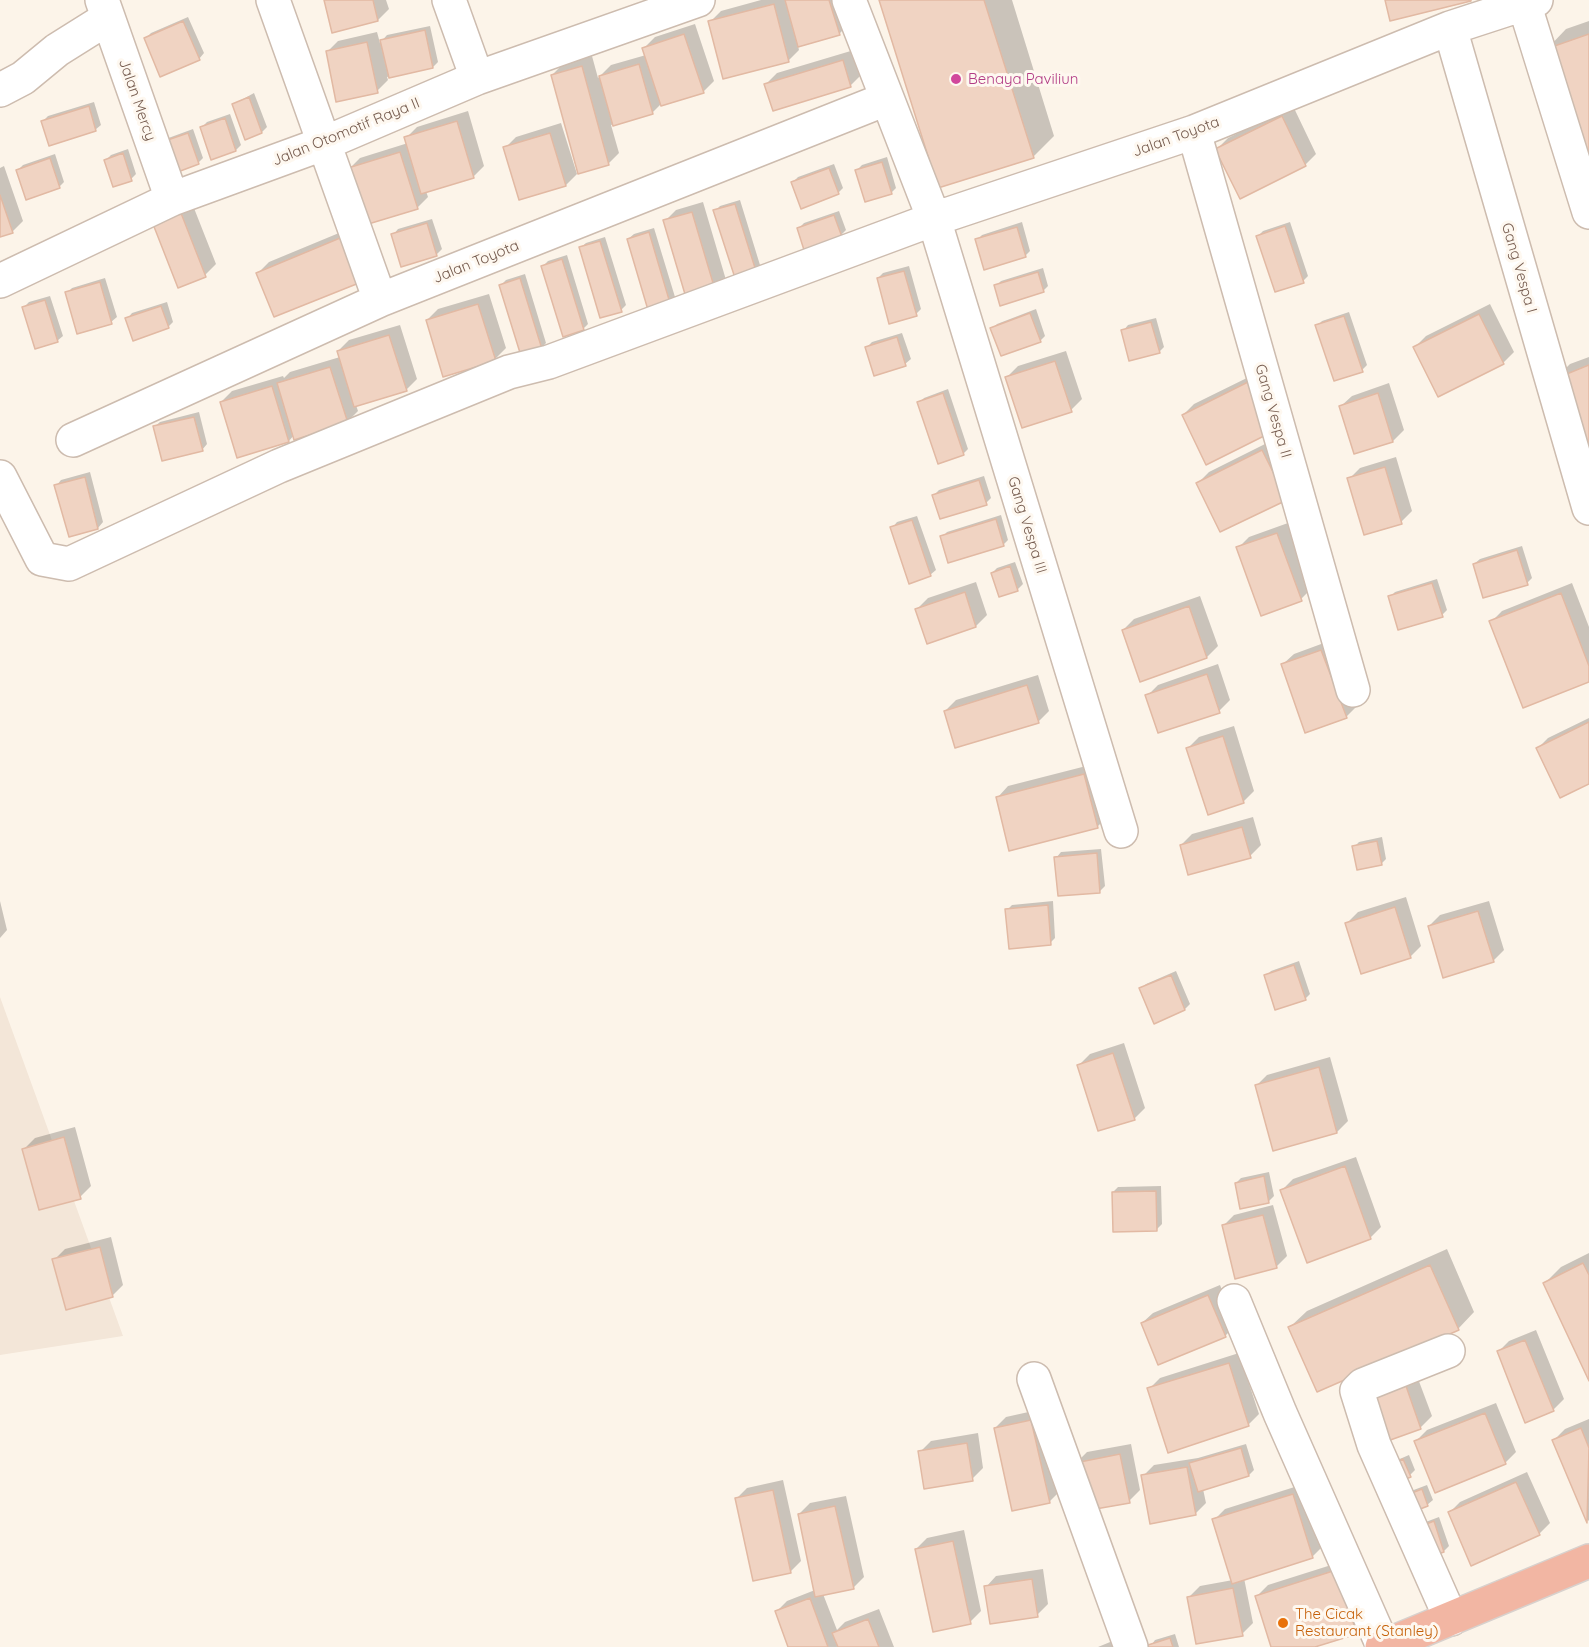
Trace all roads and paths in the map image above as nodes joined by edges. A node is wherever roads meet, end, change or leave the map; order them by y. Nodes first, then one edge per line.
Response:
1 (273, 0) edge
2 (449, 0) edge
3 (698, 0) edge
4 (849, 0) edge
5 (1530, 1) edge
6 (105, 9) edge
7 (1450, 28) junction
8 (477, 78) junction
9 (0, 90) edge
10 (886, 99) junction
11 (1194, 132) junction
12 (325, 142) junction
13 (172, 199) junction
14 (1589, 212) edge
15 (934, 219) junction
16 (0, 281) edge
17 (380, 300) junction
18 (73, 440) dead end
19 (0, 477) edge
20 (1589, 508) edge
21 (1353, 690) dead end
22 (1121, 831) dead end
23 (1234, 1301) dead end
24 (1448, 1351) dead end
25 (1034, 1379) dead end
26 (1589, 1561) edge
27 (1451, 1619) junction
28 (1392, 1645) edge
29 (1131, 1647) edge

1 - 12 street
2 - 8 street
3 - 8 street, Jalan Otomotif Raya II
4 - 10 street
5 - 7 street, Jalan Toyota
5 - 14 street
6 - 9 street
6 - 13 street, Jalan Mercy
7 - 11 street, Jalan Toyota
7 - 20 street, Gang Vespa I
8 - 12 street, Jalan Otomotif Raya II
10 - 15 street
10 - 17 street, Jalan Toyota
11 - 15 street, Jalan Toyota
11 - 21 street, Gang Vespa II
12 - 13 street, Jalan Otomotif Raya II
12 - 17 street
13 - 16 street, Jalan Otomotif Raya II
15 - 19 street, Jalan Toyota
15 - 22 street, Gang Vespa III
17 - 18 street, Jalan Toyota
23 - 28 street
24 - 27 street
25 - 29 street
26 - 27 highway
27 - 28 highway

